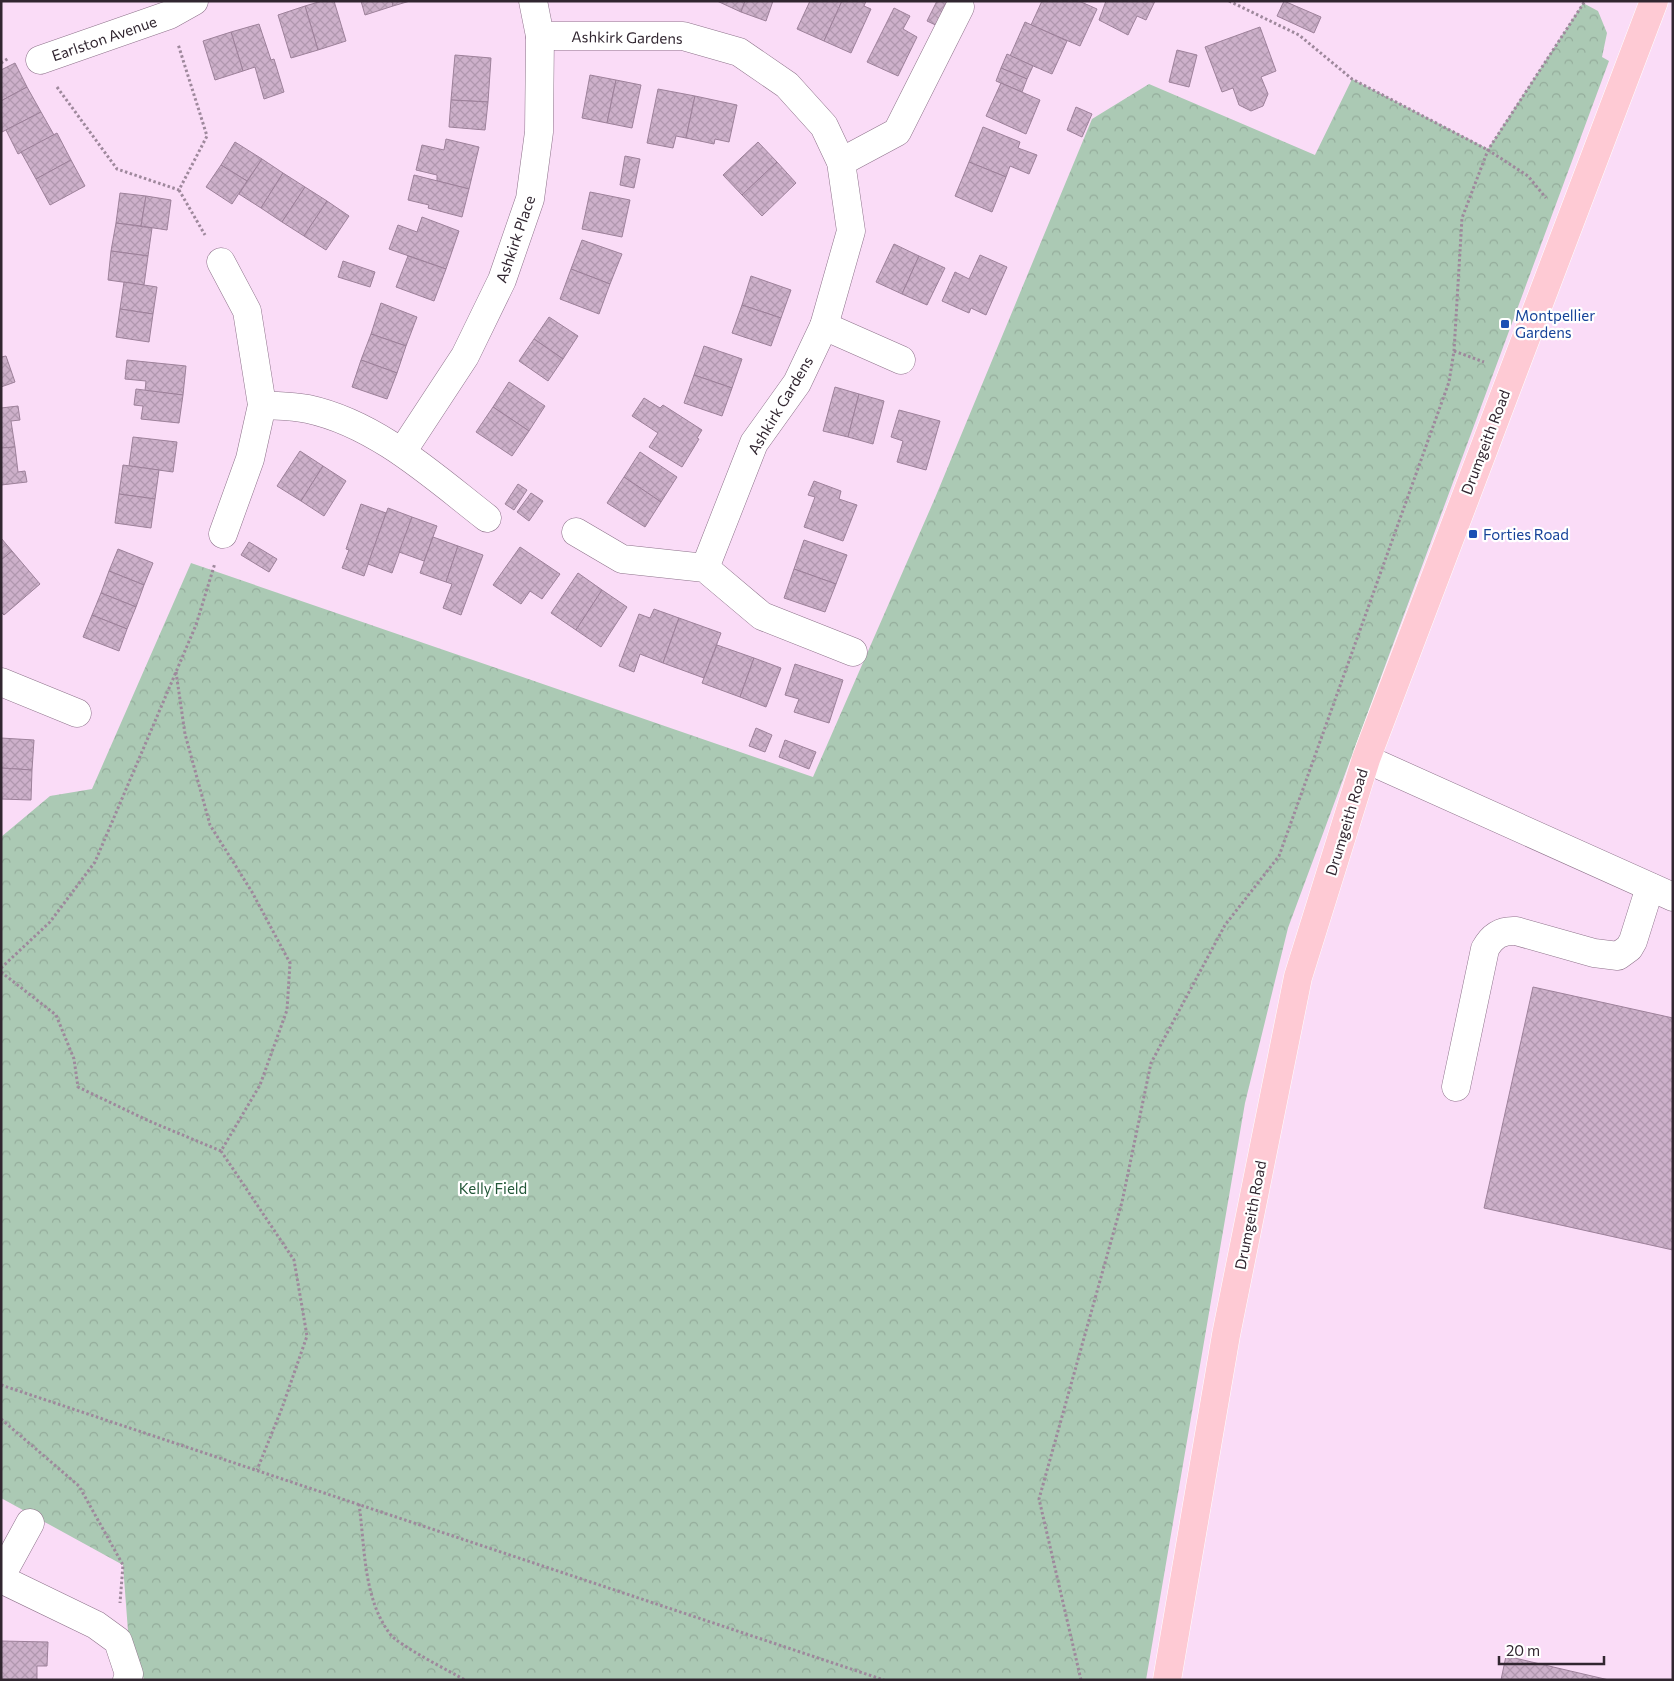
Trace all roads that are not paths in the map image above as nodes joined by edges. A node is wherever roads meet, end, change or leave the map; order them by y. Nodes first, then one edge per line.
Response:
1 (194, 1) edge
2 (533, 1) edge
3 (1652, 2) edge
4 (960, 7) dead end
5 (540, 36) junction
6 (40, 60) road end
7 (841, 162) junction
8 (221, 262) road end
9 (824, 326) junction
10 (901, 360) dead end
11 (262, 405) junction
12 (402, 452) junction
13 (487, 518) dead end
14 (576, 532) dead end
15 (223, 534) road end
16 (705, 568) junction
17 (853, 652) dead end
18 (1, 682) edge
19 (77, 713) dead end
20 (1366, 759) junction
21 (1662, 892) edge
22 (1456, 1087) dead end
23 (30, 1523) dead end
24 (1, 1577) edge
25 (128, 1680) edge
26 (1167, 1680) edge

1 - 6 street, Earlston Avenue
2 - 5 street, Ashkirk Place
3 - 20 main road, Drumgeith Road
4 - 7 street
5 - 7 street, Ashkirk Gardens
5 - 12 street, Ashkirk Place
7 - 9 street, Ashkirk Gardens
8 - 11 street
9 - 10 street
9 - 16 street, Ashkirk Gardens
11 - 12 street
11 - 15 street
12 - 13 street
14 - 16 street
16 - 17 street
18 - 19 street
20 - 21 street
20 - 26 main road, Drumgeith Road
21 - 22 street
23 - 24 street
24 - 25 street

